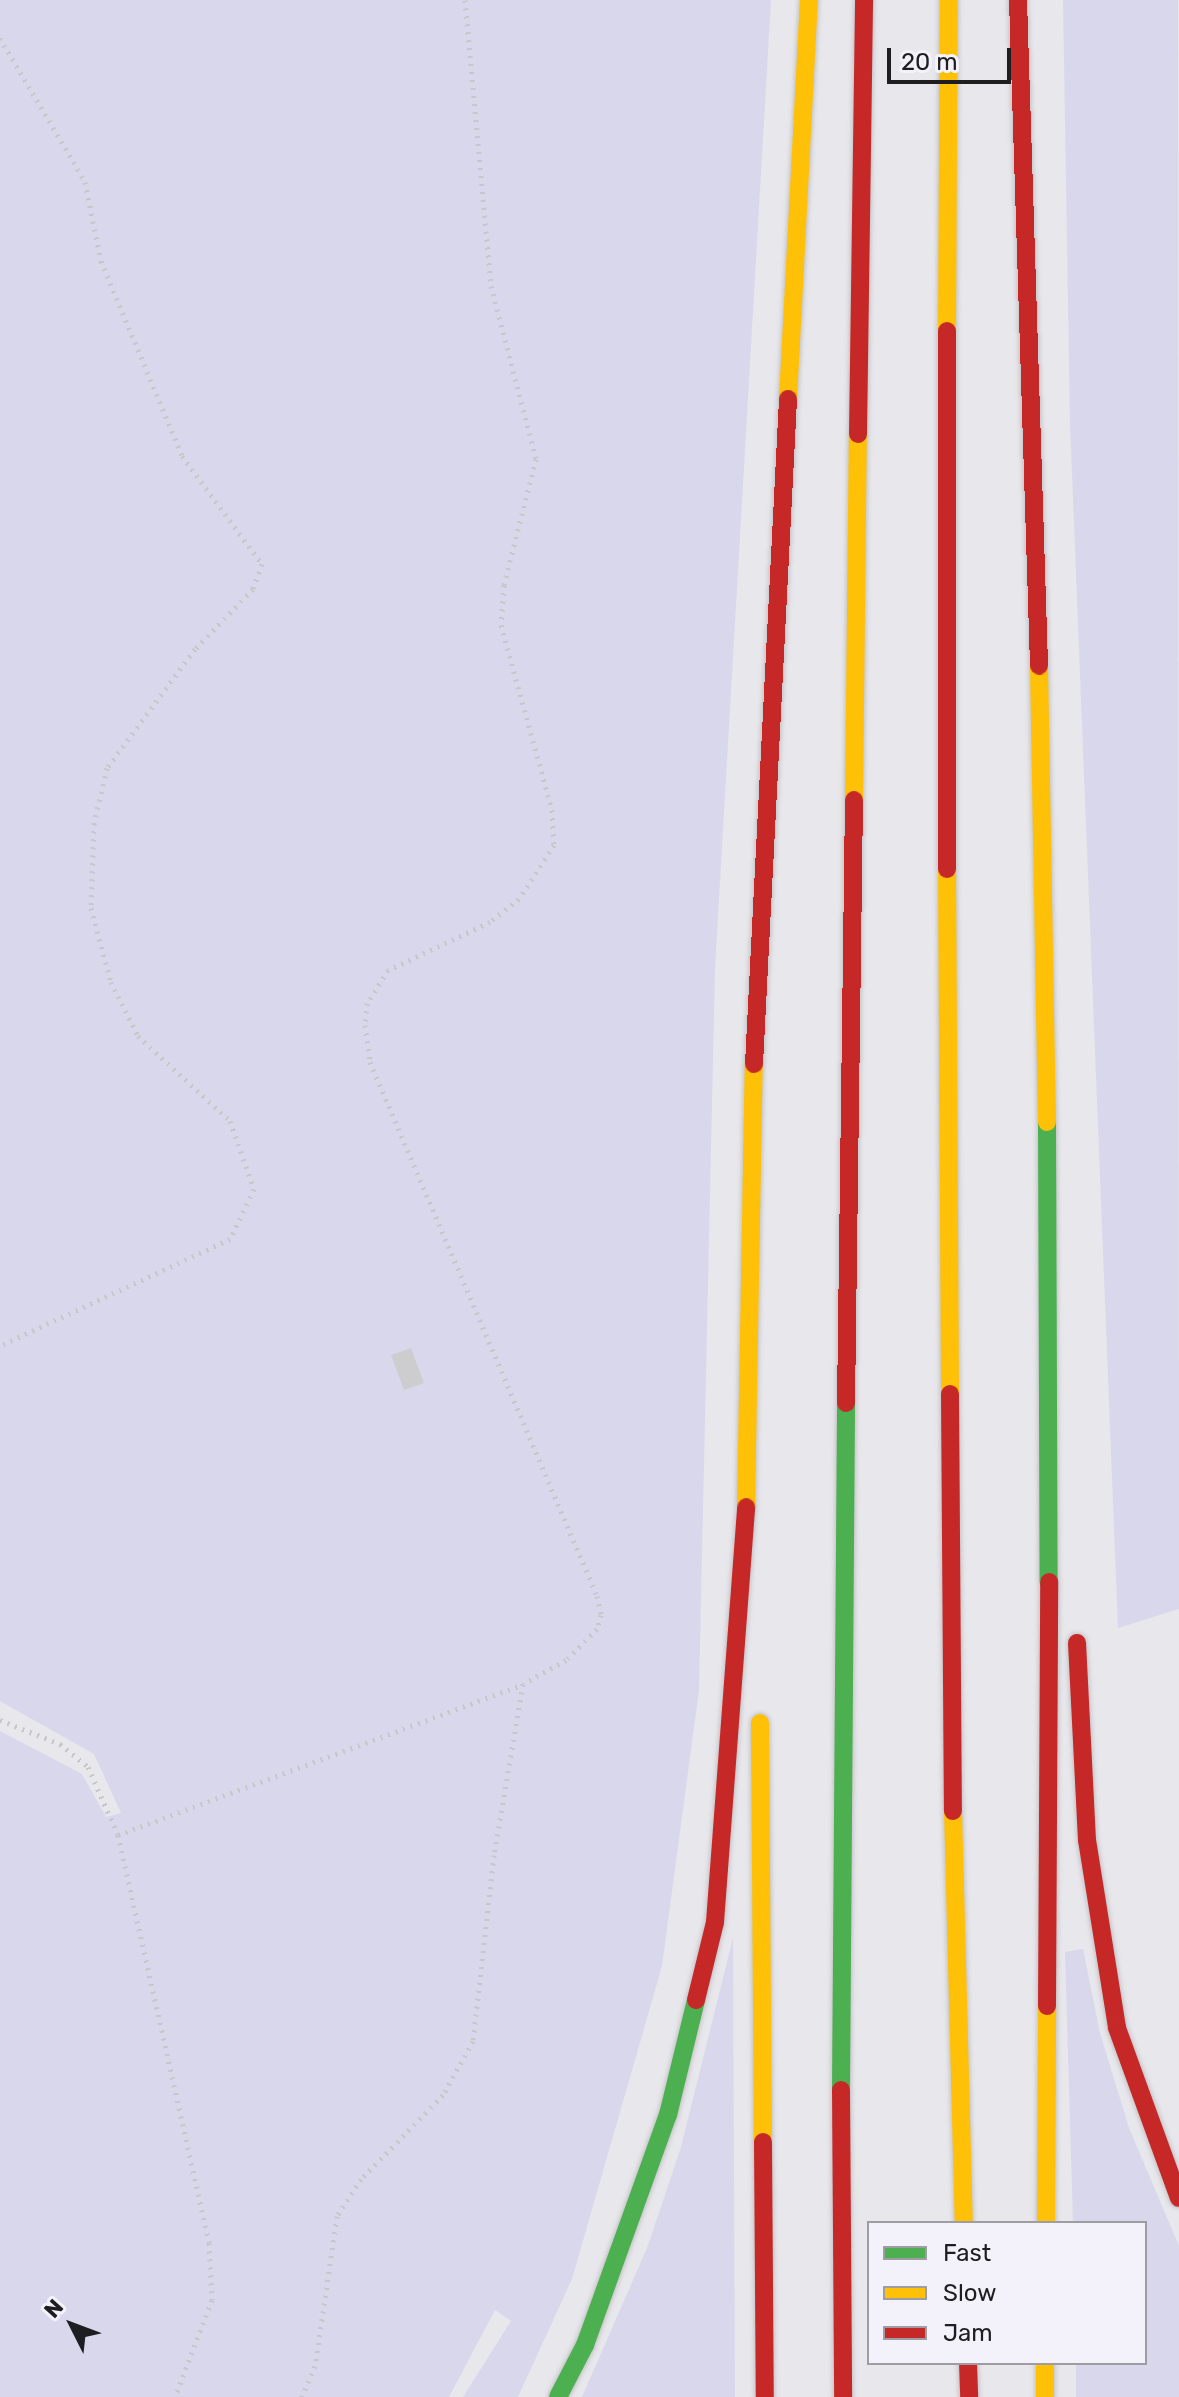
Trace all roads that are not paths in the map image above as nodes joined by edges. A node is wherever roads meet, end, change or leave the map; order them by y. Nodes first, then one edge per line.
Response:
1 (809, 0) edge
2 (864, 0) edge
3 (949, 0) edge
4 (1018, 0) edge
5 (754, 1064) junction
6 (1050, 1318) junction
7 (1069, 1498) dead end
8 (759, 1604) dead end
9 (1076, 1616) dead end
10 (759, 1699) dead end
11 (1179, 2198) edge
12 (964, 2221) edge
13 (1046, 2221) edge
14 (968, 2365) edge
15 (1045, 2365) edge
16 (558, 2397) edge
17 (765, 2397) edge
18 (843, 2397) edge
19 (969, 2397) edge
20 (1045, 2397) edge

1 - 5 highway
2 - 18 highway
3 - 12 highway
4 - 6 highway
5 - 8 highway
5 - 16 highway
6 - 7 highway
6 - 13 highway
9 - 11 highway
10 - 17 highway
14 - 19 highway
15 - 20 highway

